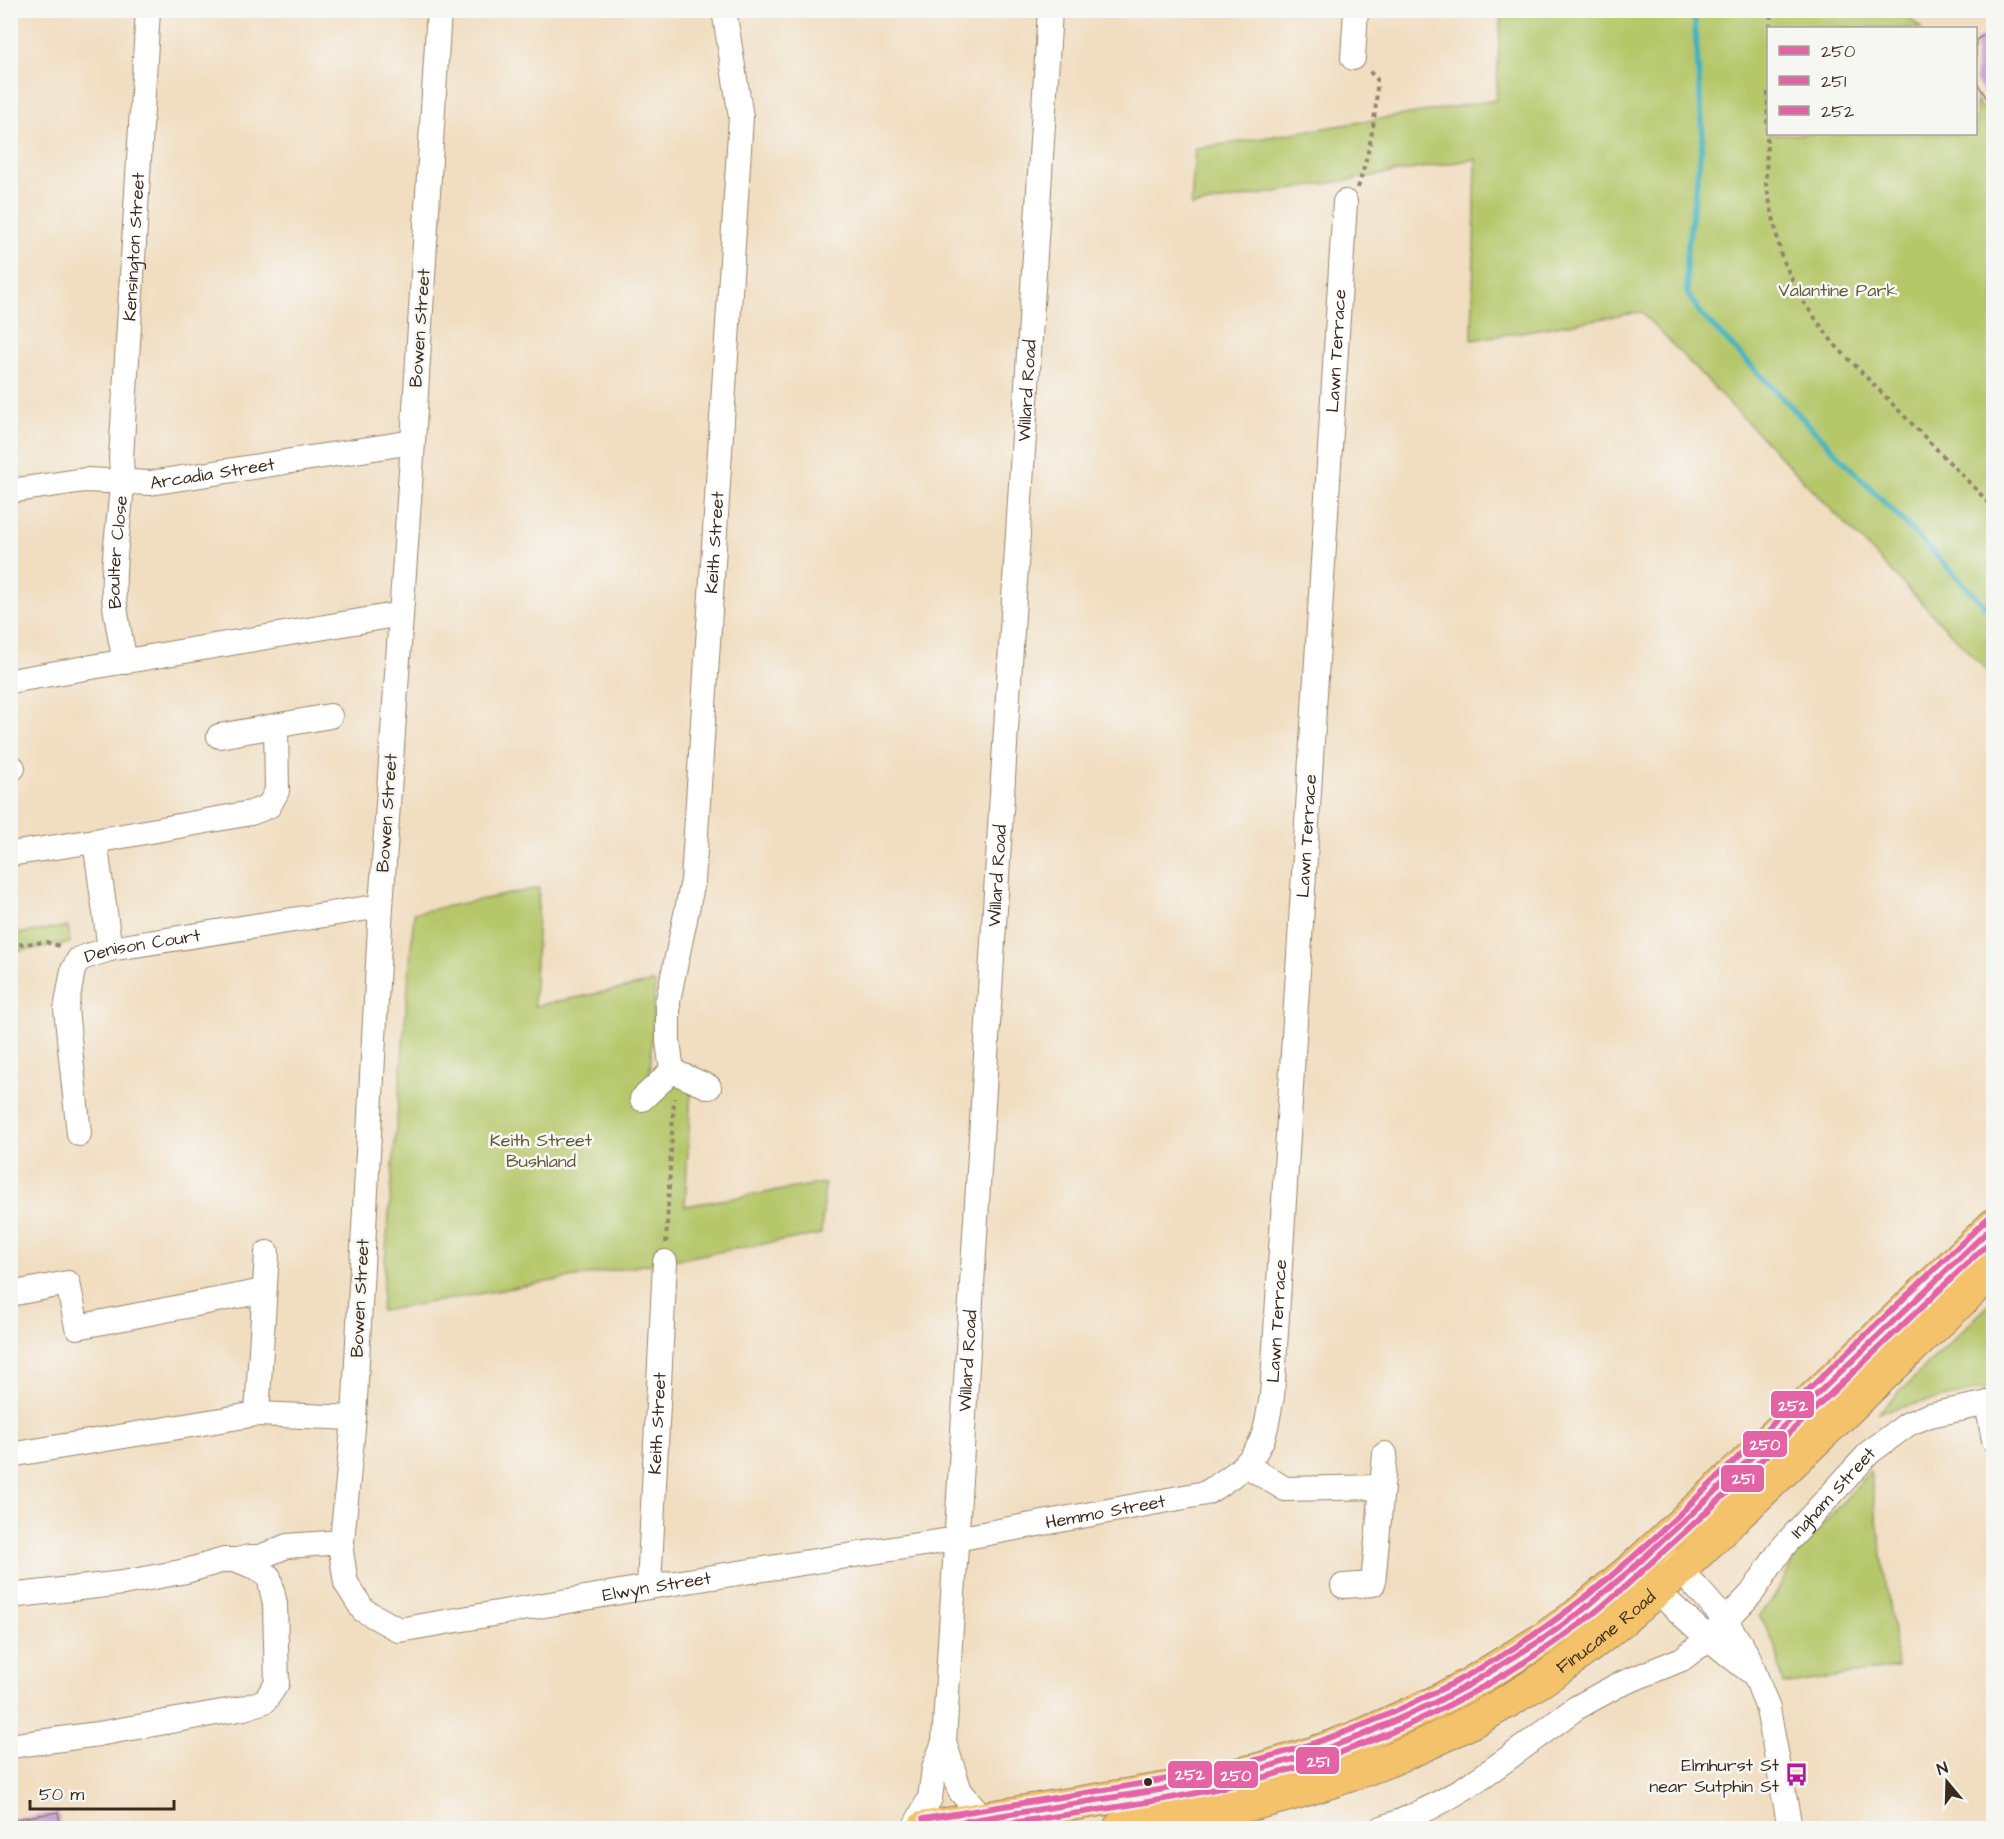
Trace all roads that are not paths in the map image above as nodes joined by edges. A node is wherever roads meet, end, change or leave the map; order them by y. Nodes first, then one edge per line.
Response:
1 (148, 10) edge
2 (439, 10) edge
3 (724, 10) edge
4 (1050, 10) edge
5 (1356, 10) edge
6 (1353, 58) road end
7 (1345, 202) road end
8 (413, 442) junction
9 (123, 482) junction
10 (10, 491) edge
11 (401, 614) junction
12 (125, 662) junction
13 (10, 681) edge
14 (330, 716) dead end
15 (276, 726) junction
16 (219, 736) dead end
17 (95, 841) junction
18 (10, 854) edge
19 (381, 906) junction
20 (110, 949) junction
21 (672, 1071) junction
22 (709, 1087) dead end
23 (642, 1099) dead end
24 (79, 1134) dead end
25 (1994, 1225) edge
26 (267, 1253) dead end
27 (665, 1262) road end
28 (1994, 1269) edge
29 (263, 1291) junction
30 (10, 1294) edge
31 (1990, 1402) edge
32 (257, 1414) junction
33 (354, 1418) junction
34 (1994, 1440) edge
35 (1384, 1454) dead end
36 (10, 1455) edge
37 (1246, 1465) junction
38 (1382, 1487) junction
39 (956, 1539) junction
40 (342, 1546) junction
41 (1645, 1557) junction
42 (237, 1560) junction
43 (269, 1577) junction
44 (1668, 1580) junction
45 (1343, 1586) dead end
46 (649, 1587) junction
47 (10, 1596) edge
48 (363, 1610) joint
49 (1726, 1621) junction
50 (1708, 1639) junction
51 (1755, 1674) junction
52 (1363, 1734) junction
53 (944, 1742) junction
54 (10, 1746) edge
55 (1388, 1760) junction
56 (984, 1819) junction
57 (914, 1828) edge
58 (924, 1828) edge
59 (1120, 1828) edge
60 (1382, 1828) edge
61 (1790, 1828) edge

1 - 9 street, Kensington Street
2 - 8 street, Bowen Street
3 - 21 street, Keith Street
4 - 39 street, Willard Road
5 - 6 street
7 - 37 street, Lawn Terrace
8 - 9 street, Arcadia Street
8 - 11 street, Bowen Street
9 - 10 street, Arcadia Street
9 - 12 street, Boulter Close
11 - 12 street
11 - 19 street, Bowen Street
12 - 13 street
14 - 15 street
15 - 16 street
15 - 17 street
17 - 18 street
17 - 20 street
19 - 20 street, Denison Court
19 - 33 street, Bowen Street
20 - 24 street, Denison Court
21 - 22 street
21 - 23 street
25 - 41 highway, Finucane Road
26 - 29 street
27 - 46 street, Keith Street
28 - 44 highway, Finucane Road
29 - 30 street
29 - 32 street
31 - 34 street
31 - 49 street, Ingham Street
32 - 33 street
32 - 36 street
33 - 40 street, Bowen Street
35 - 38 street
37 - 38 street
37 - 39 street, Hemmo Street
38 - 45 street
39 - 46 street, Elwyn Street
39 - 53 street, Willard Road
40 - 42 street
40 - 43 street
40 - 48 street, Bowen Street
41 - 44 street
41 - 52 highway, Finucane Road
42 - 43 street
42 - 47 street
43 - 54 street
44 - 49 street
44 - 50 street
44 - 55 highway, Finucane Road
46 - 48 street, Elwyn Street
49 - 50 street, Ingham Street
49 - 51 street
50 - 51 street
50 - 60 street
51 - 61 street
52 - 55 highway
52 - 56 highway, Finucane Road
53 - 56 street, Willard Road
53 - 57 street, Willard Road
55 - 59 highway, Finucane Road
56 - 58 highway, Finucane Road

